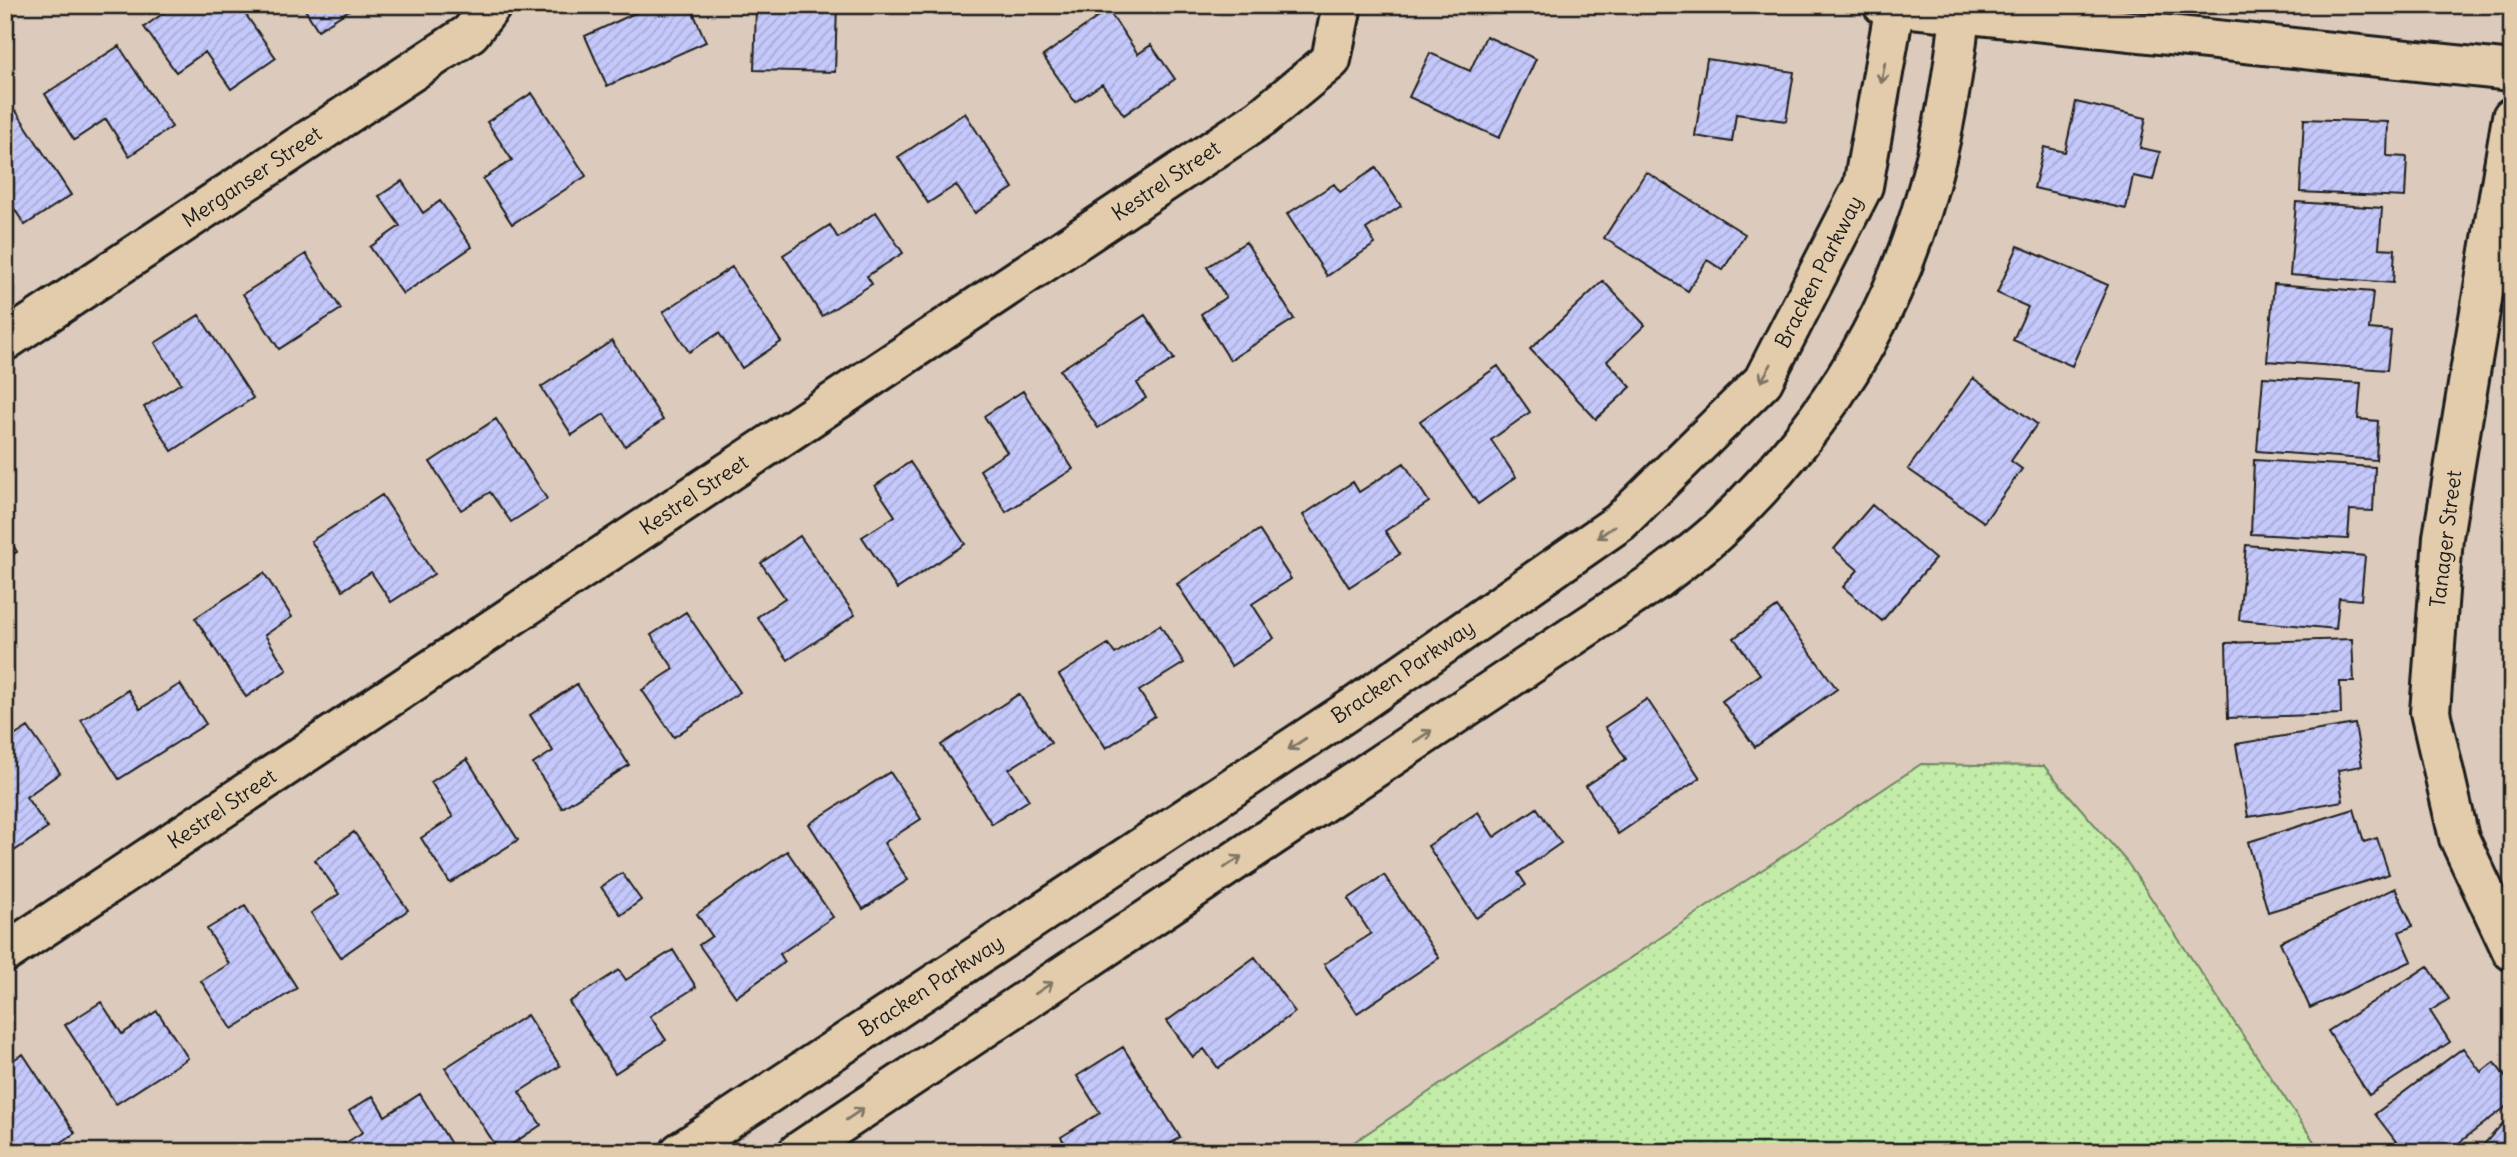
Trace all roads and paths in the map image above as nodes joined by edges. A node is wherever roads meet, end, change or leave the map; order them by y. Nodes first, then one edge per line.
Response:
1 (492, 5) edge
2 (1342, 5) edge
3 (1891, 6) edge
4 (1961, 9) edge
5 (2512, 71) edge
6 (2512, 117) edge
7 (5, 341) edge
8 (2512, 951) edge
9 (5, 953) edge
10 (680, 1152) edge
11 (798, 1152) edge

1 - 7 street, Merganser Street
2 - 9 street, Kestrel Street
3 - 4 street
3 -> 10 street, Bracken Parkway
4 - 5 street
11 -> 4 street
6 - 8 street, Tanager Street

